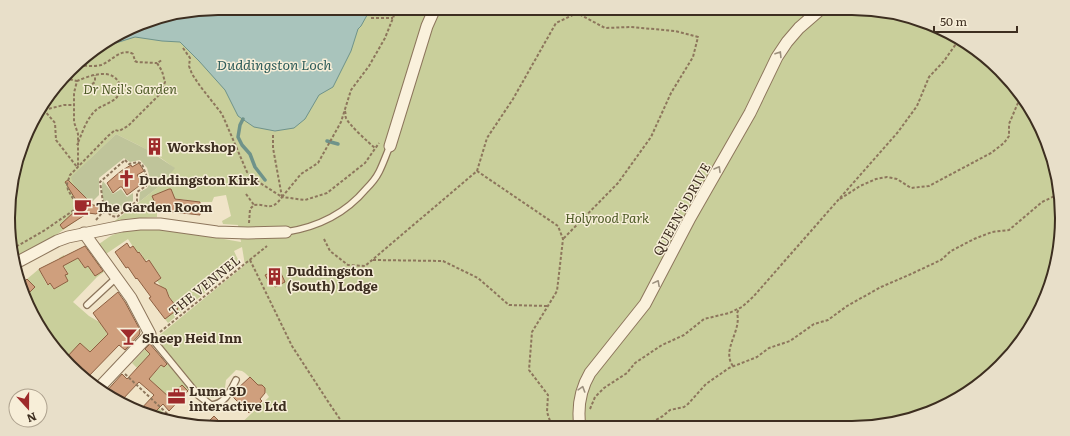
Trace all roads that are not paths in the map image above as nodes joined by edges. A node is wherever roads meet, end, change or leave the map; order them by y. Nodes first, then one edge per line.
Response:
1 (432, 15) edge
2 (814, 15) edge
3 (390, 146) joint
4 (286, 232) joint
5 (84, 233) junction
6 (20, 261) edge
7 (116, 278) junction
8 (86, 305) dead end
9 (148, 336) junction
10 (236, 380) dead end
11 (102, 385) edge
12 (579, 421) edge

1 - 3 street
12 -> 2 street, QUEEN'S DRIVE
3 - 4 lane
4 - 5 street
5 - 6 street
5 - 7 street
7 - 8 lane
7 - 9 street
9 - 10 lane
9 - 11 street

